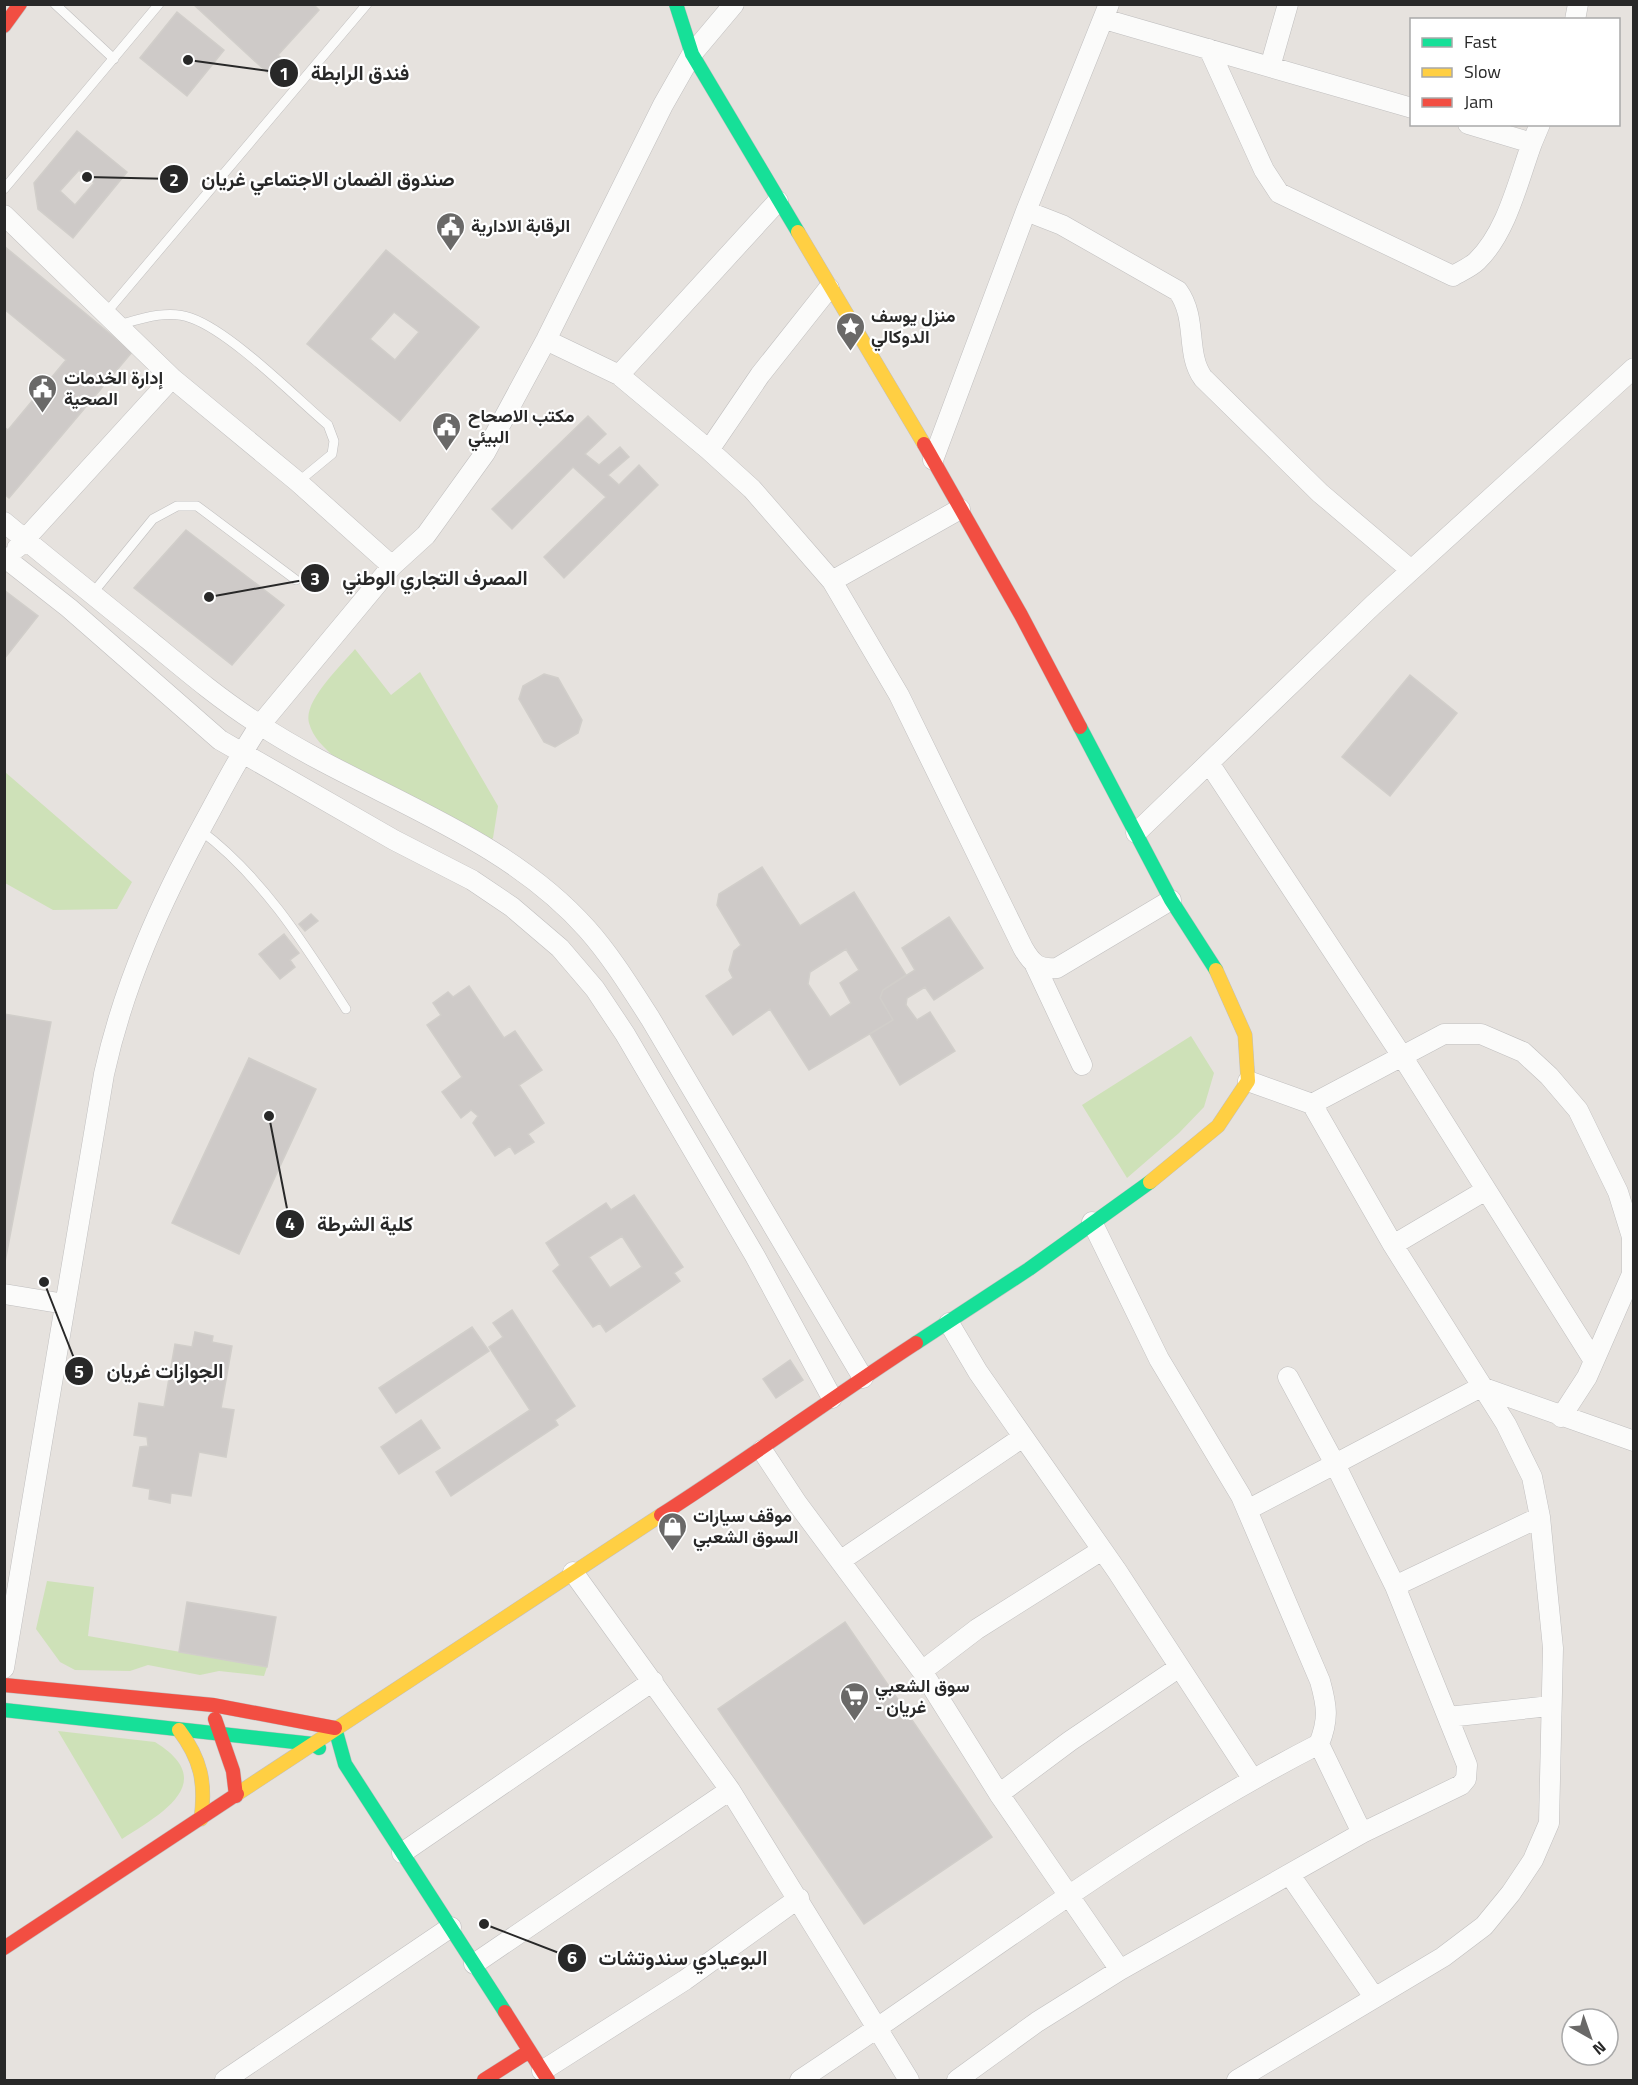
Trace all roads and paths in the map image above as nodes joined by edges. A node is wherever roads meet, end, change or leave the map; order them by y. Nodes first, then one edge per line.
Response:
1 (20, 4) edge
2 (55, 4) edge
3 (159, 4) edge
4 (367, 4) edge
5 (676, 4) edge
6 (734, 4) edge
7 (1288, 4) edge
8 (1107, 12) edge
9 (4, 26) edge
10 (1209, 49) junction
11 (692, 54) junction
12 (114, 59) junction
13 (1270, 67) junction
14 (1410, 107) edge
15 (1475, 126) edge
16 (1539, 126) edge
17 (1532, 143) junction
18 (4, 189) edge
19 (778, 201) junction
20 (1026, 210) junction
21 (4, 215) edge
22 (829, 288) junction
23 (112, 319) junction
24 (546, 340) junction
25 (1634, 368) edge
26 (619, 375) junction
27 (172, 378) junction
28 (709, 450) junction
29 (933, 460) junction
30 (298, 482) junction
31 (960, 509) junction
32 (4, 522) edge
33 (24, 539) junction
34 (6, 558) edge
35 (392, 566) junction
36 (1411, 570) junction
37 (296, 580) dead end
38 (832, 581) junction
39 (92, 594) junction
40 (260, 725) junction
41 (241, 753) junction
42 (1209, 763) junction
43 (200, 830) junction
44 (1136, 833) junction
45 (1171, 900) junction
46 (1035, 965) junction
47 (346, 1010) dead end
48 (650, 1018) junction
49 (625, 1034) junction
50 (1402, 1056) junction
51 (1082, 1065) dead end
52 (1248, 1081) junction
53 (1312, 1104) junction
54 (1486, 1190) junction
55 (1092, 1222) junction
56 (1392, 1245) junction
57 (4, 1294) edge
58 (65, 1304) junction
59 (949, 1323) junction
60 (1594, 1361) junction
61 (1288, 1377) dead end
62 (863, 1378) junction
63 (1481, 1387) junction
64 (832, 1398) junction
65 (1561, 1417) junction
66 (1023, 1437) junction
67 (1634, 1441) edge
68 (762, 1450) junction
69 (1335, 1464) junction
70 (1247, 1510) junction
71 (1540, 1517) junction
72 (1102, 1550) junction
73 (840, 1561) junction
74 (573, 1572) junction
75 (1395, 1586) junction
76 (4, 1668) edge
77 (1178, 1668) junction
78 (922, 1671) junction
79 (653, 1681) junction
80 (4, 1685) edge
81 (209, 1706) junction
82 (1550, 1706) junction
83 (4, 1710) edge
84 (1448, 1716) junction
85 (336, 1728) junction
86 (179, 1730) junction
87 (222, 1734) junction
88 (313, 1744) junction
89 (1319, 1744) junction
90 (345, 1764) junction
91 (1252, 1778) junction
92 (730, 1790) junction
93 (999, 1794) junction
94 (236, 1796) junction
95 (201, 1819) junction
96 (1362, 1833) junction
97 (402, 1853) junction
98 (1290, 1875) junction
99 (1068, 1896) junction
100 (799, 1898) junction
101 (451, 1927) junction
102 (4, 1948) edge
103 (474, 1964) junction
104 (1120, 1970) junction
105 (1374, 1997) junction
106 (877, 2029) junction
107 (528, 2052) junction
108 (539, 2077) edge
109 (225, 2080) edge
110 (484, 2080) edge
111 (800, 2080) edge
112 (909, 2080) edge
113 (957, 2080) edge
114 (1237, 2080) edge

1 - 9 street
2 - 12 lane
3 - 12 lane
4 - 23 lane
5 - 11 street
6 - 11 street
7 - 13 street
8 - 10 street
8 - 20 street
10 - 13 street
10 - 17 street
11 - 19 street
11 - 24 street
12 - 18 lane
13 - 14 street
15 - 17 street
16 - 17 street
19 - 22 street
19 - 26 street
20 - 29 street
20 - 36 street
21 - 23 street
22 - 28 street
22 - 29 street
23 - 27 street
23 - 30 lane
24 - 26 street
24 - 35 street
25 - 36 street
26 - 28 street
27 - 30 street
27 - 33 street
28 - 38 street
29 - 31 street
30 - 35 street
31 - 38 street
31 - 44 street
32 - 33 street
33 - 34 street
33 - 39 street
34 - 41 street
35 - 40 street
36 - 42 street
37 - 39 lane
38 - 46 street
39 - 40 street
40 - 41 street
40 - 48 street
41 - 43 street
41 - 49 street
42 - 44 street
42 - 50 street
43 - 47 lane
43 - 58 street
44 - 45 street
45 - 46 street
45 - 52 street
46 - 51 street
48 - 49 street
48 - 62 street
49 - 64 street
50 - 53 street
50 - 54 street
50 - 60 street
52 - 53 street
52 - 55 street
53 - 56 street
54 - 56 street
54 - 60 street
55 - 59 street
55 - 70 street
56 - 63 street
57 - 58 street
58 - 76 street
59 - 62 street
59 - 66 street
60 - 65 street
61 - 69 street
62 - 64 street
63 - 65 street
63 - 69 street
63 - 71 street
64 - 68 street
65 - 67 street
66 - 72 street
66 - 73 street
68 - 73 street
68 - 74 street
69 - 70 street
69 - 75 street
70 - 89 street
71 - 75 street
71 - 82 street
72 - 77 street
72 - 78 street
73 - 78 street
74 - 79 street
74 - 85 street
75 - 84 street
77 - 91 street
77 - 93 street
78 - 93 street
79 - 92 street
79 - 97 street
80 - 81 street
81 - 85 street
81 - 87 street
82 - 84 street
82 - 105 street
83 - 86 street
84 - 96 street
85 - 88 street
85 - 90 street
86 - 87 street
86 - 95 street
87 - 88 street
87 - 94 street
88 - 90 street
88 - 94 street
89 - 91 street
89 - 96 street
90 - 97 street
91 - 99 street
92 - 100 street
92 - 103 street
93 - 99 street
94 - 95 street
95 - 102 street
96 - 98 street
97 - 101 street
98 - 104 street
98 - 105 street
99 - 104 street
99 - 106 street
100 - 106 street
100 - 108 street
101 - 103 street
101 - 109 street
103 - 107 street
104 - 113 street
105 - 114 street
106 - 111 street
106 - 112 street
107 - 108 street
107 - 110 street

